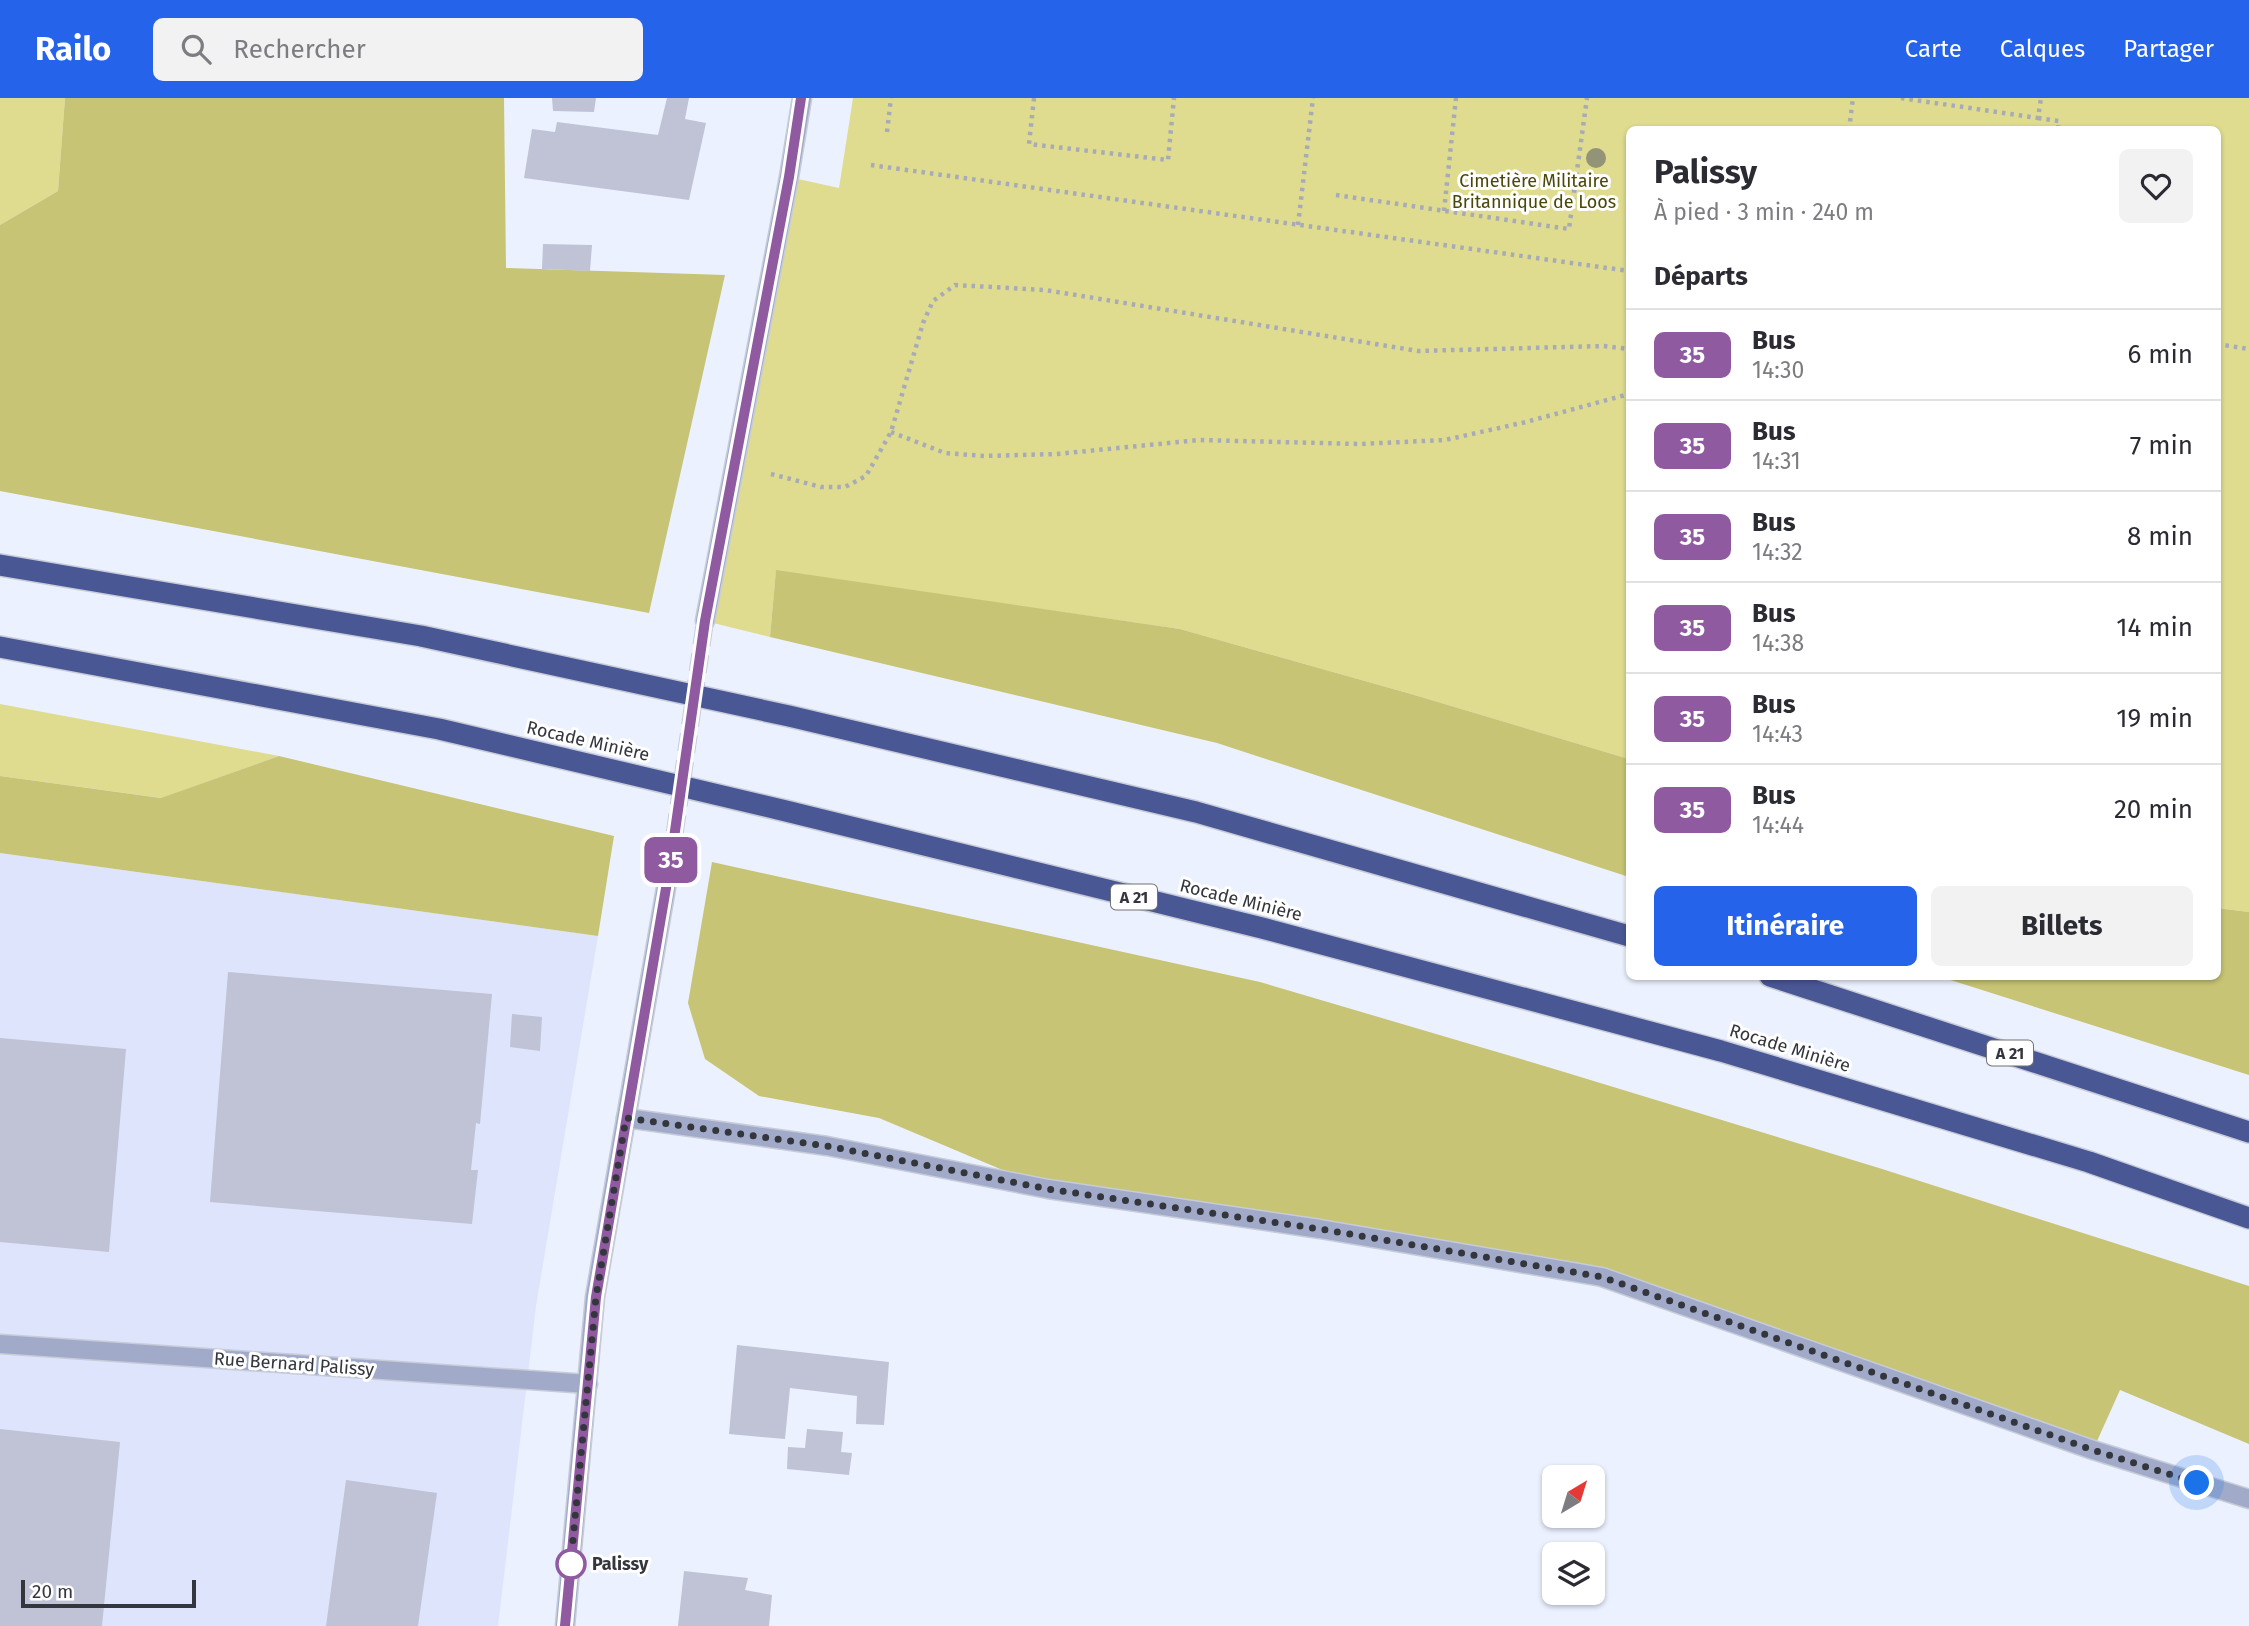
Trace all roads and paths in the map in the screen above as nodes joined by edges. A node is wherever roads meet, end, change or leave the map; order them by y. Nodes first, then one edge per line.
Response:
1 (802, 98) edge
2 (891, 98) edge
3 (1034, 98) edge
4 (1174, 98) edge
5 (1313, 98) edge
6 (1456, 98) edge
7 (1587, 98) edge
8 (1853, 98) edge
9 (1901, 98) edge
10 (2041, 98) edge
11 (2038, 118) junction
12 (1850, 126) edge
13 (2058, 126) edge
14 (887, 132) dead end
15 (871, 165) dead end
16 (1336, 195) dead end
17 (1444, 211) junction
18 (1298, 225) junction
19 (1626, 271) edge
20 (2221, 345) edge
21 (1626, 349) edge
22 (2249, 349) edge
23 (1626, 395) edge
24 (891, 432) junction
25 (733, 464) junction
26 (0, 565) edge
27 (705, 621) tunnel mouth
28 (0, 647) edge
29 (671, 859) tunnel mouth
30 (1626, 935) edge
31 (1782, 980) edge
32 (626, 1118) junction
33 (2249, 1132) edge
34 (2249, 1218) edge
35 (0, 1344) edge
36 (588, 1384) junction
37 (2249, 1499) edge
38 (565, 1626) edge

1 - 25 street
2 - 14 path
3 - 4 path
5 - 18 path
6 - 17 path
7 - 17 path
8 - 12 path
9 - 11 path
10 - 11 path
11 - 13 path
15 - 18 path
16 - 17 path
18 - 19 path
20 - 22 path
21 - 24 path
23 - 24 path
24 - 25 path
25 - 27 street
26 - 30 highway
28 - 34 highway, Rocade Minière / A 21
29 - 32 street
31 - 33 highway, A 21
32 - 36 street
32 - 37 street
35 - 36 street, Rue Bernard Palissy
36 - 38 street

